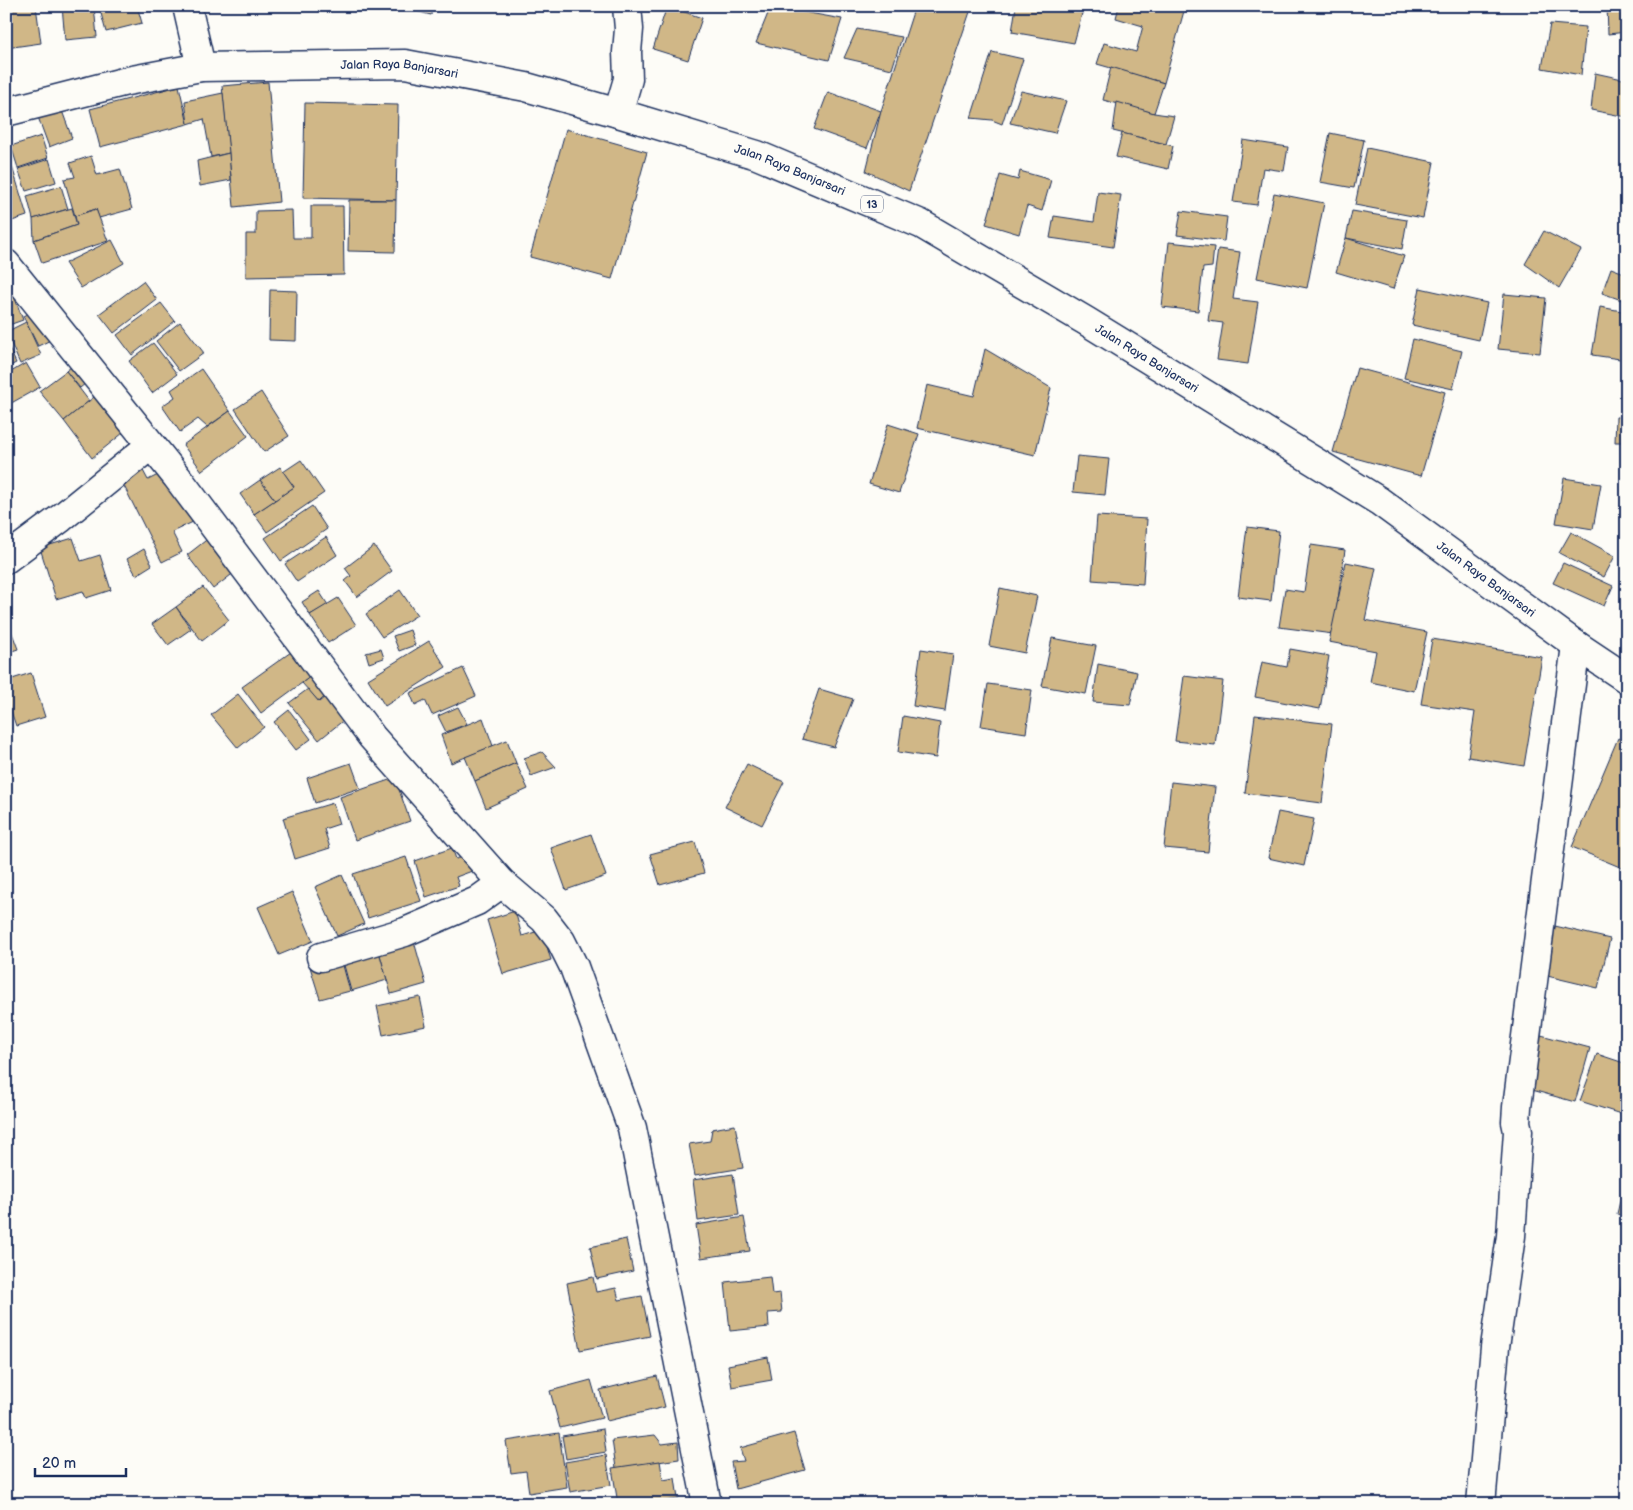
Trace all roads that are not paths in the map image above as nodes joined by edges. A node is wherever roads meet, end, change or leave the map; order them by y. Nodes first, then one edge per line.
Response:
1 (187, 6) edge
2 (627, 6) edge
3 (201, 67) junction
4 (6, 112) edge
5 (618, 112) junction
6 (6, 264) edge
7 (151, 445) junction
8 (6, 559) edge
9 (1576, 645) junction
10 (1627, 679) edge
11 (502, 883) junction
12 (322, 956) dead end
13 (707, 1504) edge
14 (1481, 1504) edge

1 - 3 main road
2 - 5 main road
3 - 4 main road, Jalan Raya Banjarsari / 13
3 - 5 main road, Jalan Raya Banjarsari / 13
5 - 9 main road, Jalan Raya Banjarsari / 13
6 - 7 main road
7 - 8 main road
7 - 11 main road
9 - 10 main road, Jalan Raya Banjarsari / 13
9 - 14 main road
11 - 12 main road
11 - 13 main road

